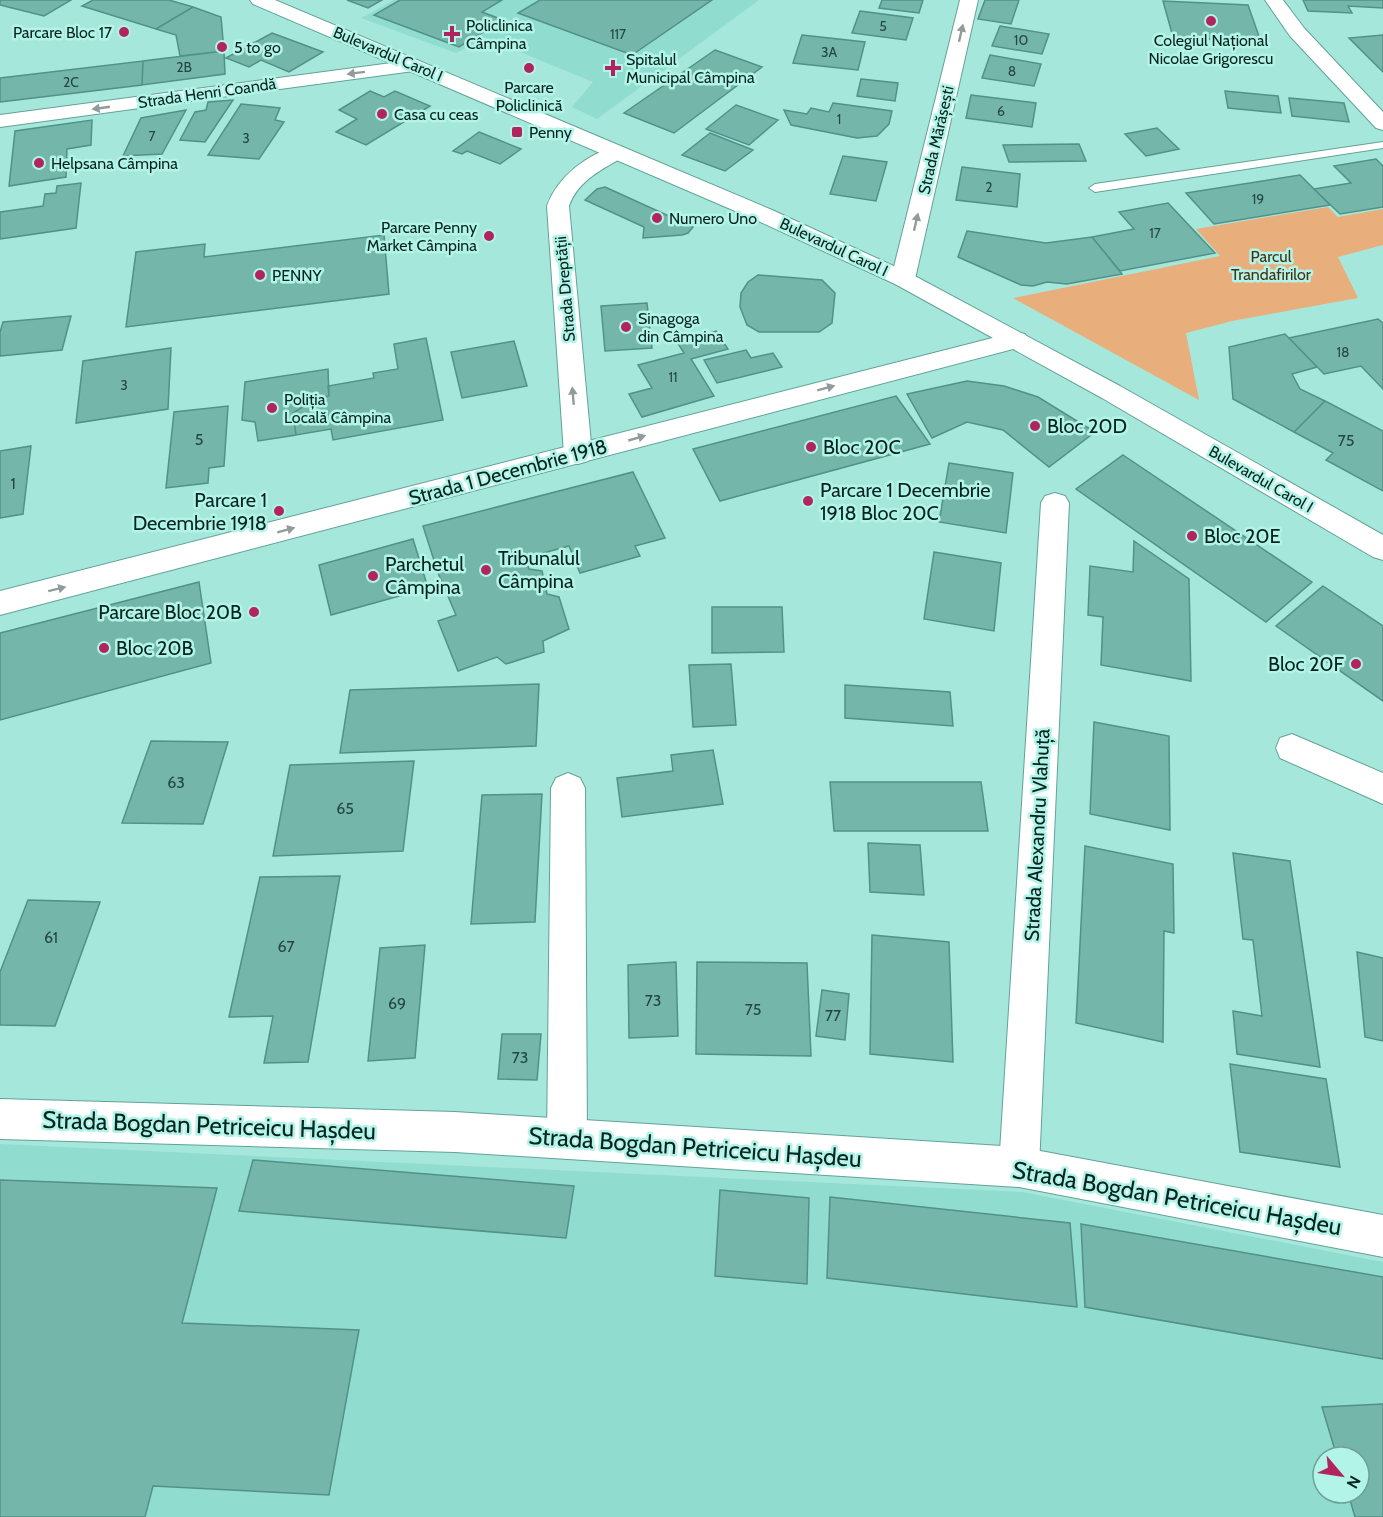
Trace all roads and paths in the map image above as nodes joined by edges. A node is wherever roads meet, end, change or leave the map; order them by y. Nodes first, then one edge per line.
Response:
1 (259, 0) edge
2 (969, 0) edge
3 (1276, 1) edge
4 (414, 66) junction
5 (0, 121) edge
6 (1383, 124) edge
7 (1383, 145) edge
8 (618, 152) junction
9 (1095, 188) dead end
10 (903, 279) junction
11 (1016, 340) junction
12 (578, 454) junction
13 (1055, 504) dead end
14 (1383, 549) edge
15 (0, 603) edge
16 (1292, 748) dead end
17 (568, 788) dead end
18 (1383, 789) edge
19 (0, 1119) edge
20 (567, 1139) junction
21 (1019, 1167) junction
22 (1383, 1236) edge

1 - 4 street, Bulevardul Carol I
10 -> 2 street, Strada Mărășești
3 - 6 street
4 -> 5 street, Strada Henri Coandă
4 - 8 street, Bulevardul Carol I
7 - 9 lane
8 - 10 street, Bulevardul Carol I
12 -> 8 street, Strada Dreptății
10 - 11 street, Bulevardul Carol I
12 -> 11 street, Strada 1 Decembrie 1918
11 - 14 street, Bulevardul Carol I
15 -> 12 street, Strada 1 Decembrie 1918
13 - 21 street, Strada Alexandru Vlahuță
16 - 18 street
17 - 20 street
19 - 20 street, Strada Bogdan Petriceicu Hașdeu
20 - 21 street, Strada Bogdan Petriceicu Hașdeu
21 - 22 street, Strada Bogdan Petriceicu Hașdeu

